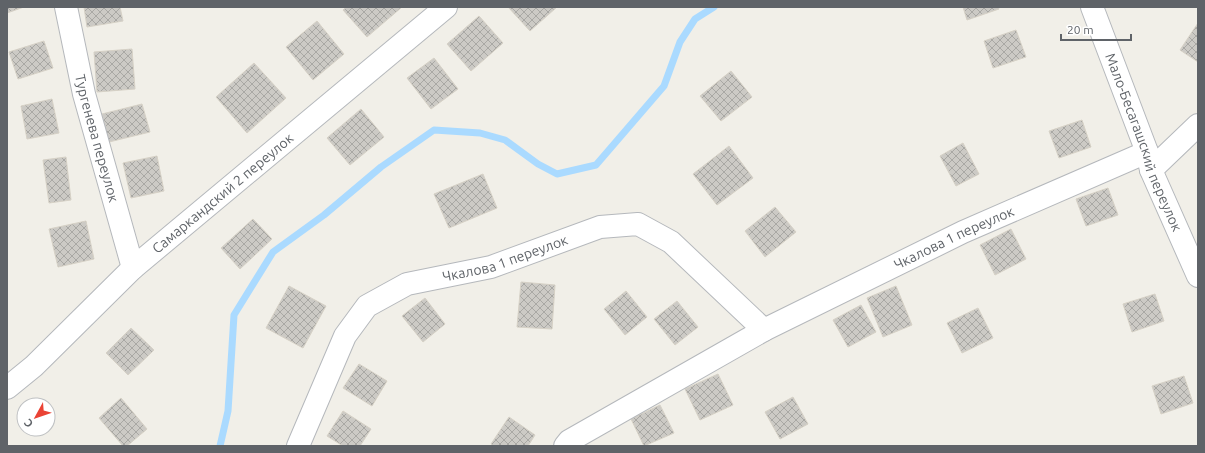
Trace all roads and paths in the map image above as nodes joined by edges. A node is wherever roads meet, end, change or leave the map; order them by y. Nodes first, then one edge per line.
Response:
1 (66, 7) edge
2 (446, 7) edge
3 (1092, 7) edge
4 (1198, 125) edge
5 (1149, 161) junction
6 (133, 268) junction
7 (1198, 276) edge
8 (764, 330) junction
9 (7, 388) edge
10 (298, 446) edge
11 (565, 446) edge

1 - 6 street, Тургенева переулок
2 - 6 street, Самаркандский 2 переулок
3 - 5 street, Мало-Бесагашский переулок
4 - 5 street
5 - 7 street, Мало-Бесагашский переулок
5 - 8 street, Чкалова 1 переулок
6 - 9 street, Самаркандский 2 переулок
8 - 10 street, Чкалова 1 переулок
8 - 11 street, Чкалова 1 переулок

